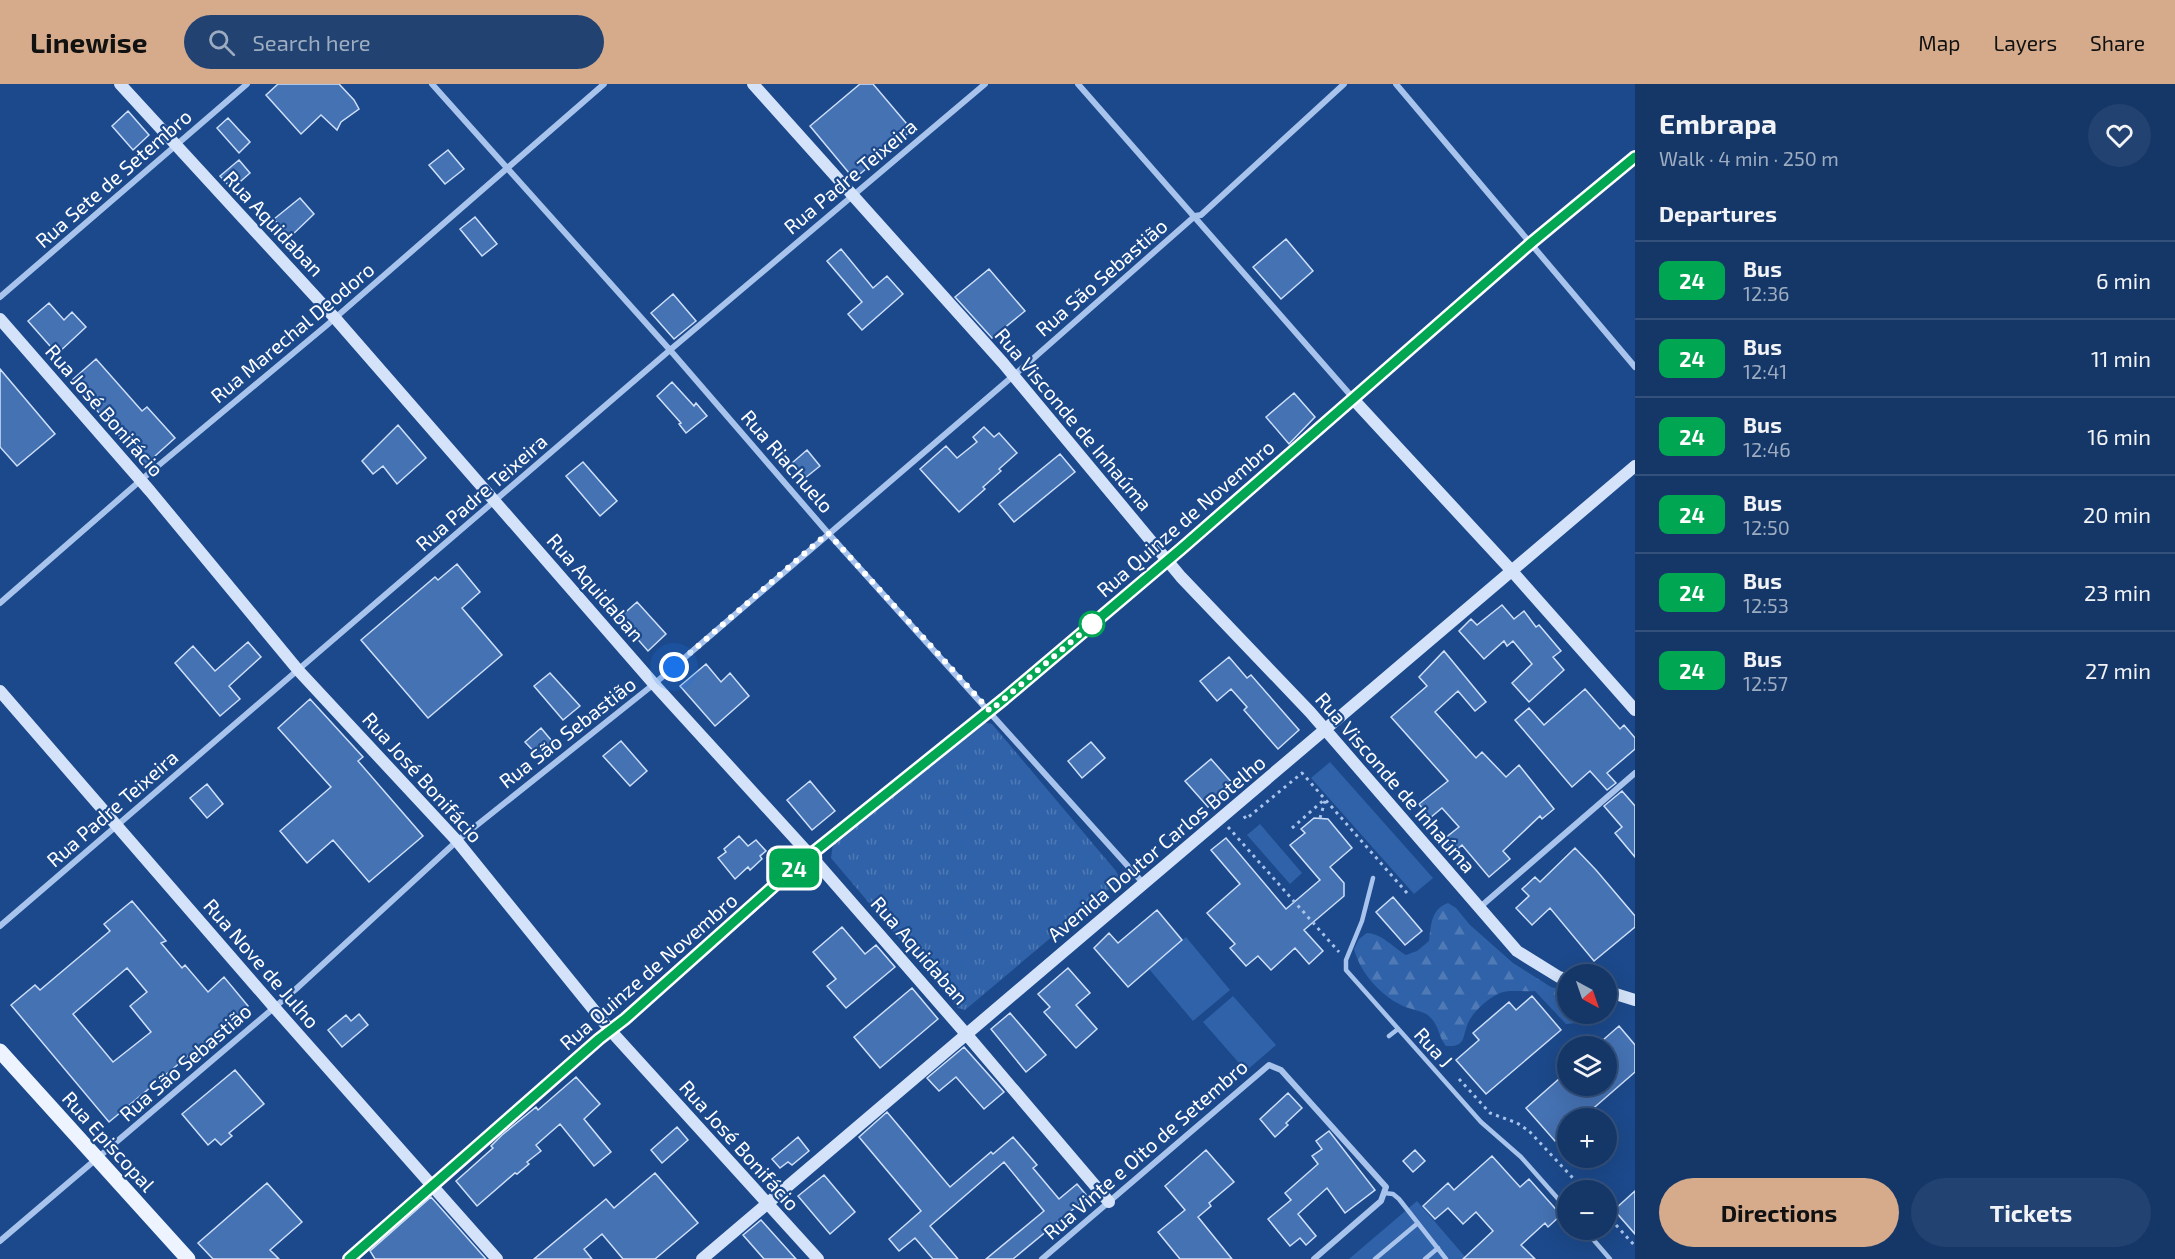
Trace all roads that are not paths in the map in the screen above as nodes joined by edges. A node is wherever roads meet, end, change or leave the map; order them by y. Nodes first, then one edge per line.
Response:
1 (120, 84) edge
2 (247, 84) edge
3 (432, 84) edge
4 (604, 84) edge
5 (753, 84) edge
6 (985, 84) edge
7 (1078, 84) edge
8 (1344, 84) edge
9 (1395, 84) edge
10 (176, 146) junction
11 (1635, 157) edge
12 (506, 168) junction
13 (854, 195) junction
14 (1195, 216) junction
15 (1531, 243) junction
16 (0, 297) edge
17 (335, 318) junction
18 (0, 320) edge
19 (670, 350) junction
20 (1635, 367) edge
21 (1013, 376) junction
22 (1353, 399) junction
23 (1635, 466) edge
24 (141, 480) junction
25 (496, 501) junction
26 (828, 533) junction
27 (1167, 560) junction
28 (1511, 570) junction
29 (0, 603) edge
30 (298, 670) junction
31 (654, 684) junction
32 (0, 690) edge
33 (1635, 710) edge
34 (990, 711) junction
35 (1324, 729) junction
36 (1635, 773) edge
37 (117, 826) junction
38 (457, 841) junction
39 (810, 855) junction
40 (1373, 878) dead end
41 (1144, 884) junction
42 (1479, 908) junction
43 (0, 926) edge
44 (1557, 976) edge
45 (1617, 994) edge
46 (1635, 999) edge
47 (274, 1007) junction
48 (1398, 1029) junction
49 (610, 1030) junction
50 (968, 1035) junction
51 (1389, 1036) dead end
52 (0, 1051) edge
53 (96, 1159) junction
54 (433, 1186) junction
55 (1384, 1193) junction
56 (1557, 1198) edge
57 (1109, 1202) junction
58 (766, 1204) junction
59 (1418, 1223) junction
60 (1594, 1240) edge
61 (0, 1241) edge
62 (1438, 1248) junction
63 (188, 1259) edge
64 (349, 1259) edge
65 (497, 1259) edge
66 (702, 1259) edge
67 (818, 1259) edge
68 (1042, 1259) edge
69 (1314, 1259) edge
70 (1375, 1259) edge
71 (1425, 1259) edge
72 (1446, 1259) edge
73 (1610, 1259) edge

1 - 10 main road, Rua Aquidaban
2 - 10 street, Rua Sete de Setembro
3 - 12 street, Rua Riachuelo
4 - 12 street, Rua Marechal Deodoro
5 - 13 main road, Rua Visconde de Inhaúma
6 - 13 street, Rua Padre Teixeira
7 - 14 street
8 - 14 street, Rua São Sebastião
9 - 15 street
10 - 16 street, Rua Sete de Setembro
10 - 17 main road, Rua Aquidaban
11 - 15 main road, Rua Quinze de Novembro
12 - 17 street, Rua Marechal Deodoro
12 - 19 street, Rua Riachuelo
13 - 19 street, Rua Padre Teixeira
13 - 21 main road, Rua Visconde de Inhaúma
14 - 21 street, Rua São Sebastião
14 - 22 street
15 - 20 street
15 - 22 main road, Rua Quinze de Novembro
17 - 24 street, Rua Marechal Deodoro
17 - 25 main road, Rua Aquidaban
18 - 24 main road, Rua José Bonifácio
19 - 25 street, Rua Padre Teixeira
19 - 26 street, Rua Riachuelo
21 - 26 street, Rua São Sebastião
21 - 27 main road, Rua Visconde de Inhaúma
22 - 27 main road, Rua Quinze de Novembro
22 - 28 main road
23 - 28 main road, Avenida Doutor Carlos Botelho
24 - 29 street, Rua Marechal Deodoro
24 - 30 main road, Rua José Bonifácio
25 - 30 street, Rua Padre Teixeira
25 - 31 main road, Rua Aquidaban
26 - 31 street, Rua São Sebastião
26 - 34 street, Rua Riachuelo
27 - 34 main road, Rua Quinze de Novembro
27 - 35 main road, Rua Visconde de Inhaúma
28 - 33 main road
28 - 35 main road, Avenida Doutor Carlos Botelho
30 - 37 street, Rua Padre Teixeira
30 - 38 main road, Rua José Bonifácio
31 - 38 street, Rua São Sebastião
31 - 39 main road, Rua Aquidaban
32 - 37 main road, Rua Nove de Julho
34 - 39 main road, Rua Quinze de Novembro
34 - 41 street, Rua Riachuelo
35 - 41 main road, Avenida Doutor Carlos Botelho
35 - 42 main road, Rua Visconde de Inhaúma
36 - 42 street
37 - 43 street, Rua Padre Teixeira
37 - 47 main road, Rua Nove de Julho
38 - 47 street, Rua São Sebastião
38 - 49 main road, Rua José Bonifácio
39 - 49 main road, Rua Quinze de Novembro
39 - 50 main road, Rua Aquidaban
40 - 48 lane, Rua J
41 - 50 main road, Avenida Doutor Carlos Botelho
42 - 44 main road, Rua Visconde de Inhaúma
45 - 46 main road
47 - 53 street, Rua São Sebastião
47 - 54 main road, Rua Nove de Julho
48 - 51 lane
48 - 56 lane, Rua J
49 - 54 main road, Rua Quinze de Novembro
49 - 58 main road, Rua José Bonifácio
50 - 57 main road, Rua Aquidaban
50 - 58 main road, Avenida Doutor Carlos Botelho
52 - 53 main road, Rua Episcopal
53 - 61 street, Rua São Sebastião
53 - 63 main road, Rua Episcopal
54 - 64 main road, Rua Quinze de Novembro
54 - 65 main road, Rua Nove de Julho
55 - 57 street, Rua Vinte e Oito de Setembro
55 - 59 lane
55 - 69 street
57 - 68 street, Rua Vinte e Oito de Setembro
58 - 66 main road, Avenida Doutor Carlos Botelho
58 - 67 main road, Rua José Bonifácio
59 - 62 lane
59 - 70 lane
60 - 73 lane
62 - 71 lane
62 - 72 lane

